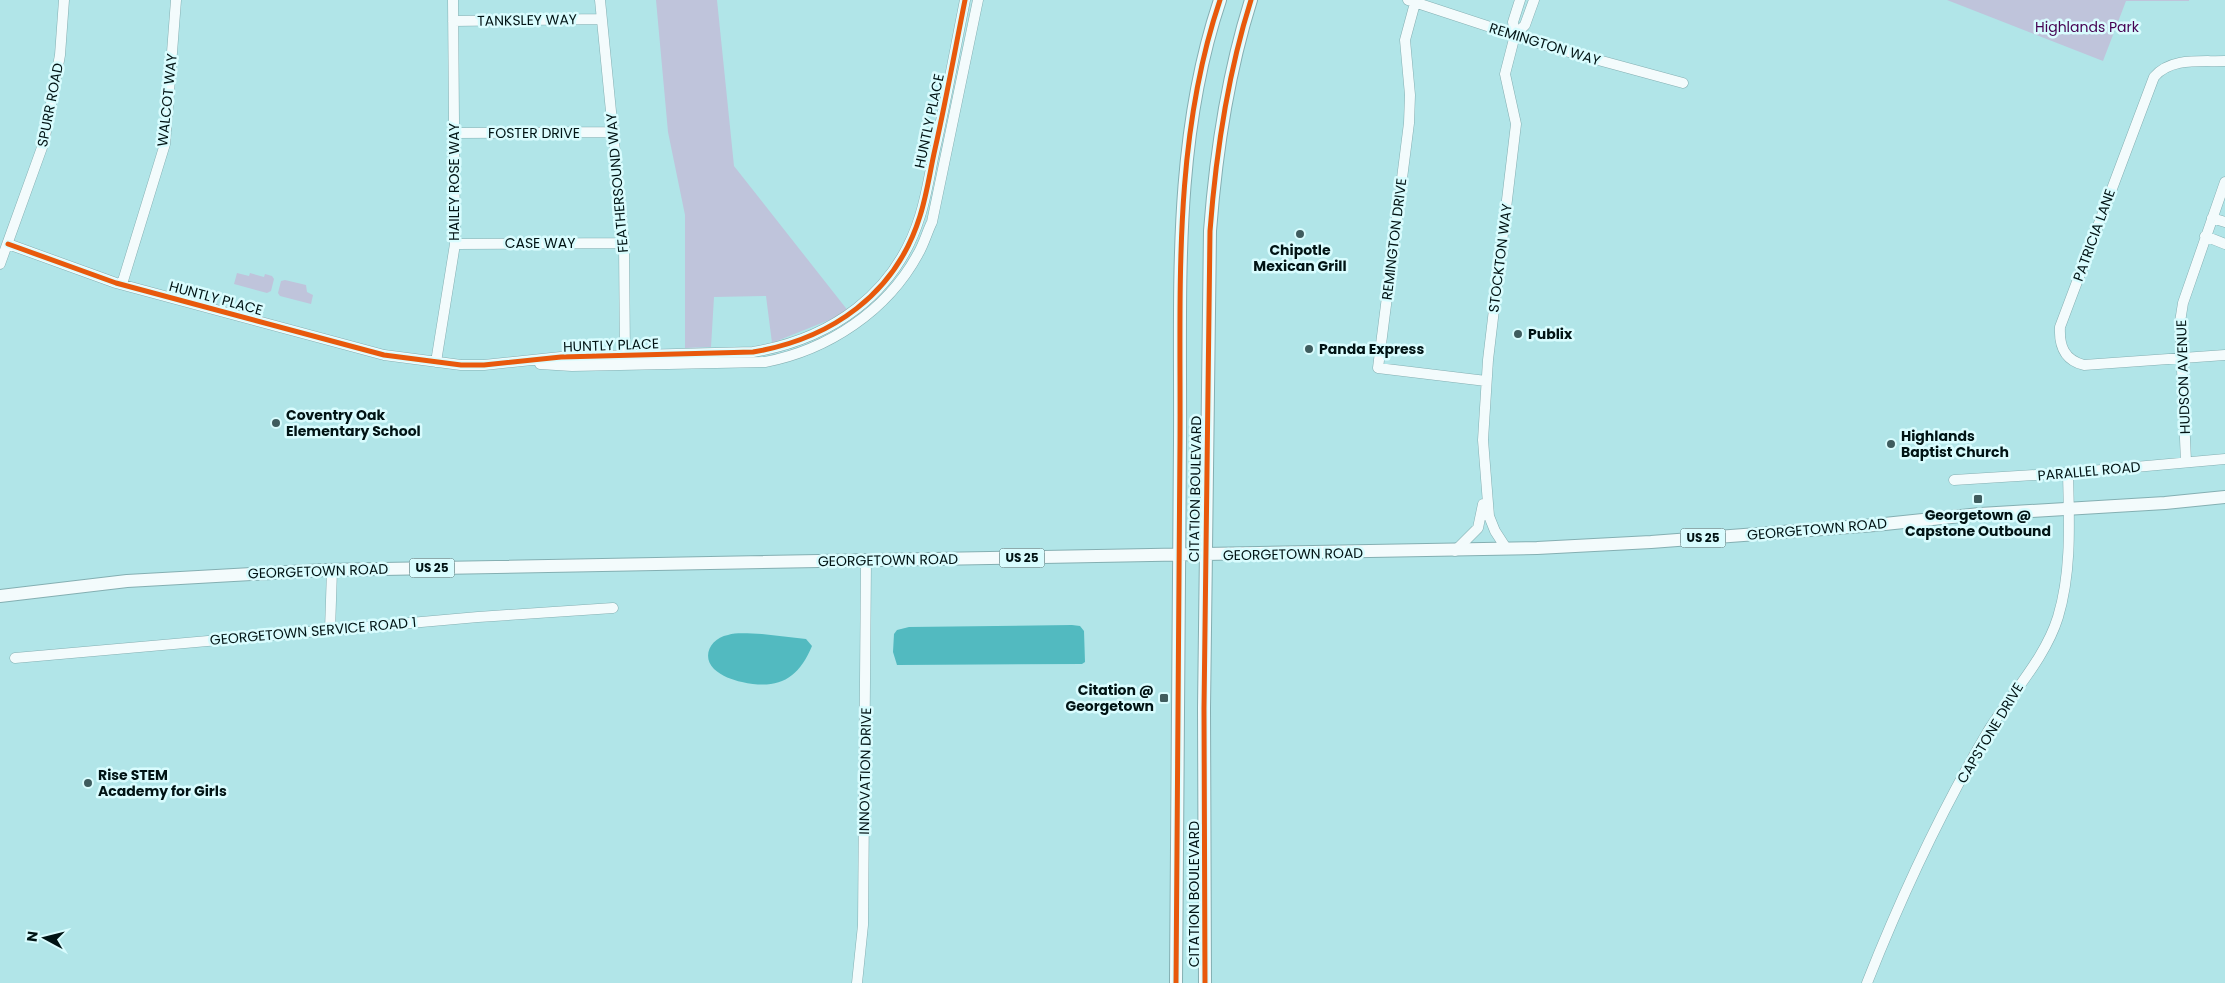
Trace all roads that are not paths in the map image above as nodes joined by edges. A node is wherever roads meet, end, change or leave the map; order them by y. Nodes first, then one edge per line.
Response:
1 (64, 0) edge
2 (176, 0) edge
3 (453, 0) edge
4 (600, 0) edge
5 (965, 0) edge
6 (978, 0) edge
7 (1220, 0) edge
8 (1251, 0) edge
9 (1520, 0) edge
10 (1534, 0) edge
11 (1411, 1) edge
12 (601, 19) junction
13 (453, 21) junction
14 (1515, 35) junction
15 (2225, 61) edge
16 (1683, 83) dead end
17 (613, 132) junction
18 (454, 133) junction
19 (2225, 182) edge
20 (2212, 218) junction
21 (2225, 222) edge
22 (2205, 236) junction
23 (624, 243) junction
24 (8, 244) junction
25 (455, 244) junction
26 (2225, 244) edge
27 (0, 264) edge
28 (122, 284) junction
29 (2225, 355) edge
30 (2181, 358) junction
31 (625, 360) junction
32 (436, 362) junction
33 (1486, 381) junction
34 (2225, 459) edge
35 (2186, 462) junction
36 (2068, 473) junction
37 (1954, 480) dead end
38 (1485, 483) junction
39 (2225, 497) edge
40 (2069, 507) junction
41 (1506, 548) junction
42 (1455, 551) junction
43 (1179, 556) junction
44 (1206, 556) junction
45 (866, 560) junction
46 (332, 570) junction
47 (0, 596) edge
48 (613, 608) dead end
49 (330, 630) junction
50 (15, 658) dead end
51 (857, 983) edge
52 (1176, 983) edge
53 (1206, 983) edge
54 (1868, 983) edge

1 - 24 street, SPURR ROAD
2 - 28 street, WALCOT WAY
3 - 13 street, HAILEY ROSE WAY
4 - 12 street, FEATHERSOUND WAY
5 - 31 street, HUNTLY PLACE
6 - 31 street, HUNTLY PLACE
7 - 43 main road, CITATION BOULEVARD
8 - 44 main road, CITATION BOULEVARD
9 - 14 street, STOCKTON WAY
10 - 14 street, STOCKTON WAY
11 - 14 street, REMINGTON WAY
11 - 33 street, REMINGTON DRIVE
12 - 13 street, TANKSLEY WAY
12 - 17 street, FEATHERSOUND WAY
13 - 18 street, HAILEY ROSE WAY
14 - 16 street, REMINGTON WAY
14 - 33 street, STOCKTON WAY
15 - 30 street, PATRICIA LANE
17 - 18 street, FOSTER DRIVE
17 - 23 street, FEATHERSOUND WAY
18 - 25 street, HAILEY ROSE WAY
19 - 20 street, HUDSON AVENUE
20 - 21 street
20 - 22 street, HUDSON AVENUE
22 - 26 street
22 - 30 street, HUDSON AVENUE
23 - 25 street, CASE WAY
23 - 31 street, FEATHERSOUND WAY
24 - 27 street, SPURR ROAD
24 - 28 street, HUNTLY PLACE
25 - 32 street, HAILEY ROSE WAY
28 - 32 street, HUNTLY PLACE
29 - 30 street, PATRICIA LANE
30 - 35 street, HUDSON AVENUE
31 - 32 street, HUNTLY PLACE
33 - 38 street, STOCKTON WAY
34 - 35 street, PARALLEL ROAD
35 - 36 street, PARALLEL ROAD
36 - 37 street, PARALLEL ROAD
36 - 40 street, CAPSTONE DRIVE
38 - 41 street, STOCKTON WAY
38 - 42 street, STOCKTON WAY
39 - 40 main road, GEORGETOWN ROAD / US 25
40 - 41 main road, GEORGETOWN ROAD / US 25
40 - 54 street, CAPSTONE DRIVE
41 - 42 main road, GEORGETOWN ROAD / US 25
42 - 44 main road, GEORGETOWN ROAD / US 25
43 - 44 main road, GEORGETOWN ROAD / US 25
43 - 45 main road, GEORGETOWN ROAD / US 25
43 - 52 main road, CITATION BOULEVARD
44 - 53 main road, CITATION BOULEVARD
45 - 46 main road, GEORGETOWN ROAD / US 25
45 - 51 street, INNOVATION DRIVE
46 - 47 main road, GEORGETOWN ROAD / US 25
46 - 49 street
48 - 49 street, GEORGETOWN SERVICE ROAD 1
49 - 50 street, GEORGETOWN SERVICE ROAD 1

